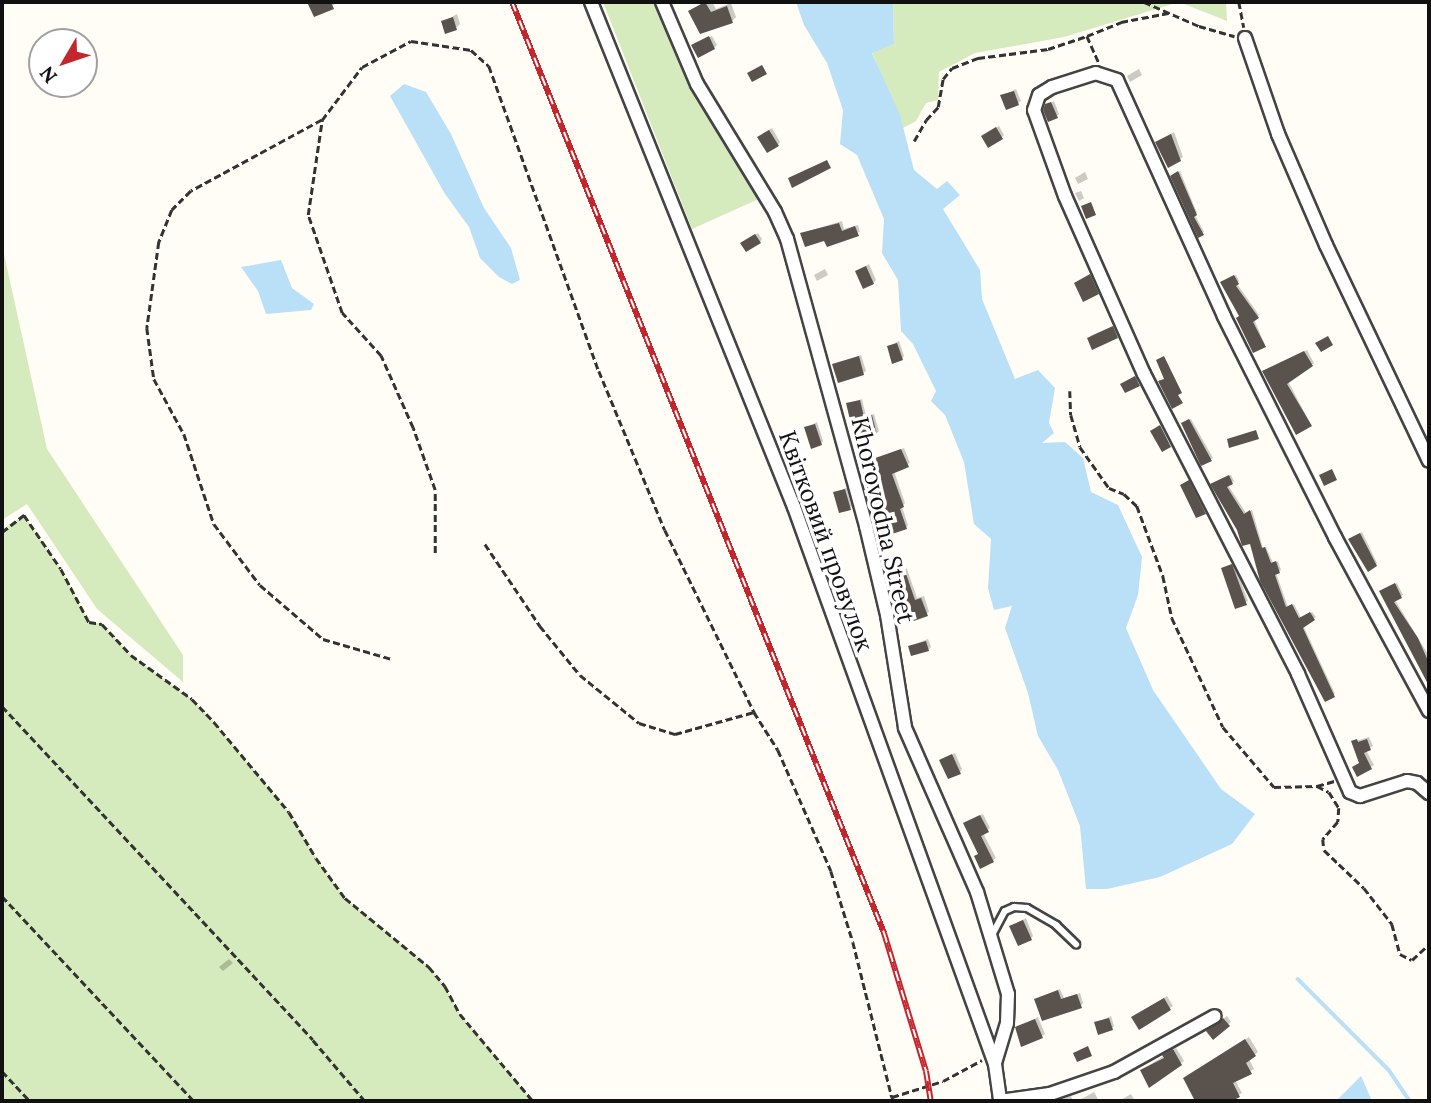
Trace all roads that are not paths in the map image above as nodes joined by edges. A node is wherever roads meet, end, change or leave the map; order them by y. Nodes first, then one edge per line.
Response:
1 (591, 2) edge
2 (662, 2) edge
3 (1245, 38) road end
4 (1429, 461) edge
5 (1429, 711) edge
6 (1429, 793) edge
7 (991, 936) junction
8 (1076, 944) dead end
9 (1215, 1016) dead end
10 (993, 1060) junction
11 (1048, 1097) edge
12 (1000, 1101) edge

1 - 10 street, Квітковий провулок
2 - 7 street, Khorovodna Street
3 - 4 street
5 - 6 street
7 - 8 lane
7 - 10 street, Khorovodna Street
9 - 11 street
10 - 12 street, Квітковий провулок
11 - 12 street

